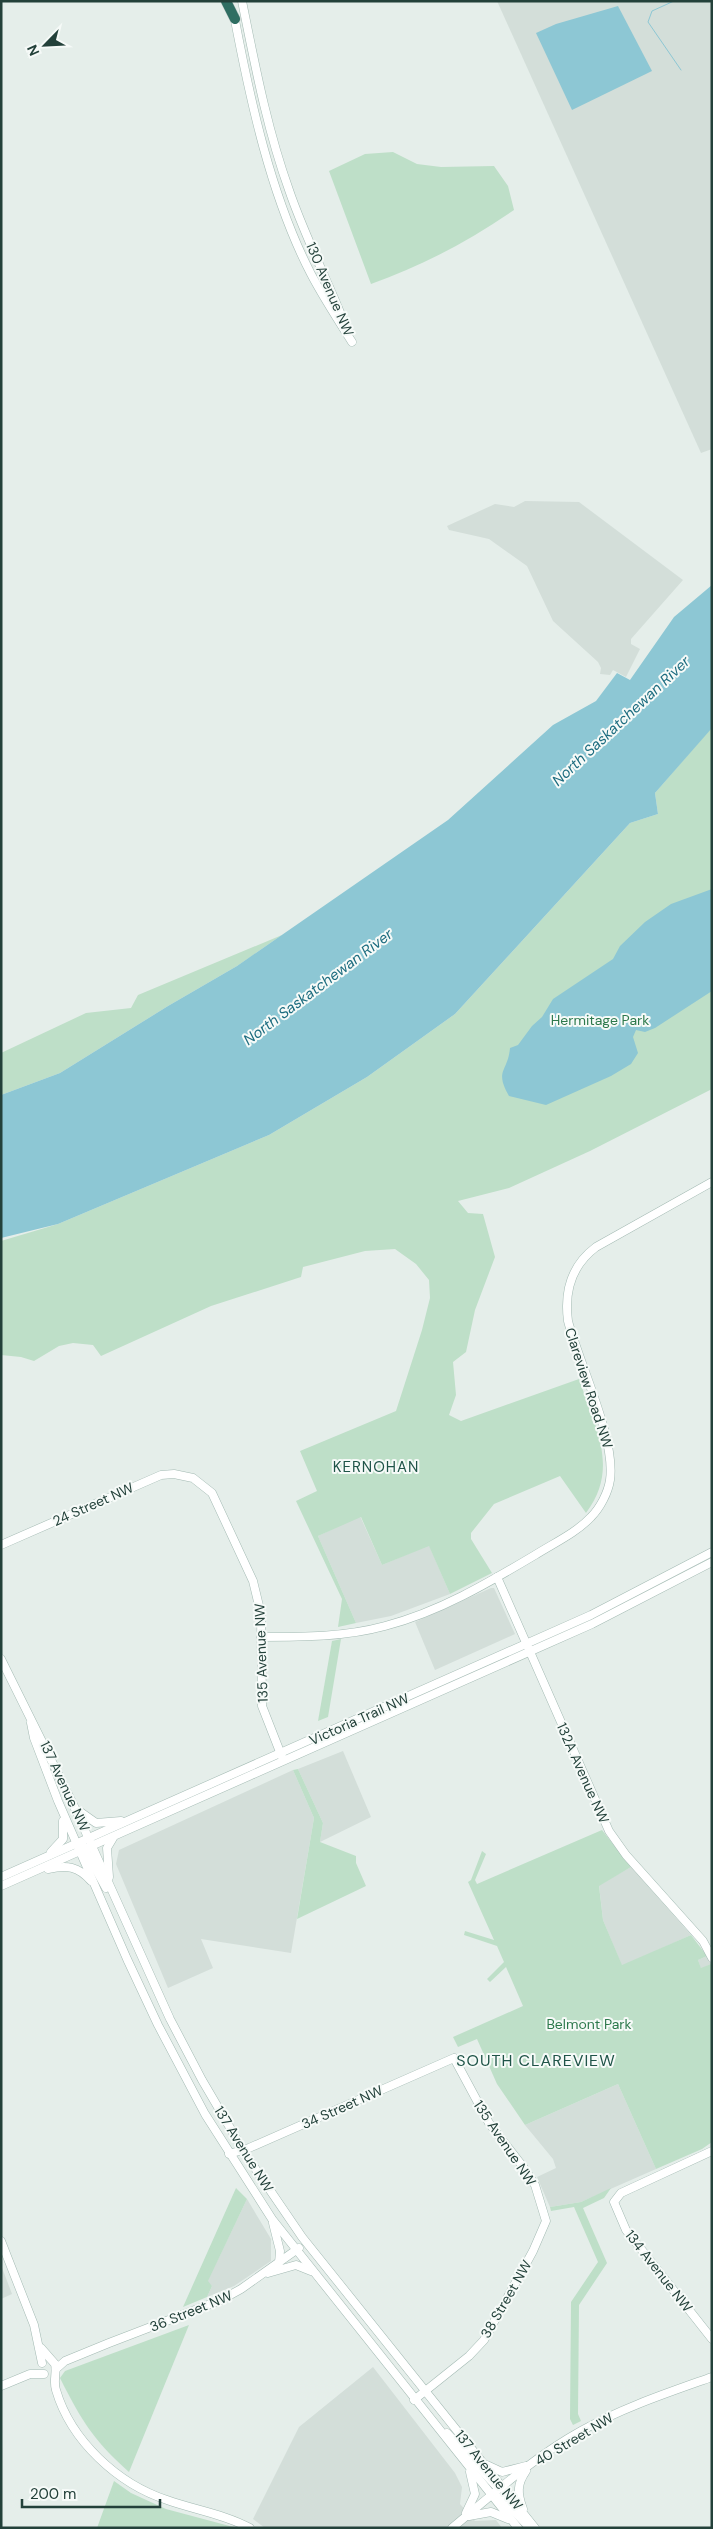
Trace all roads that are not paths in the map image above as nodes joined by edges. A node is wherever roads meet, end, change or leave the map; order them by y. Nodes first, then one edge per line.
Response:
1 (226, 1) edge
2 (232, 1) edge
3 (242, 1) edge
4 (235, 19) junction
5 (712, 1182) edge
6 (187, 1475) joint
7 (1, 1545) edge
8 (712, 1552) edge
9 (712, 1562) edge
10 (497, 1577) junction
11 (262, 1636) junction
12 (526, 1644) junction
13 (530, 1652) junction
14 (1, 1659) edge
15 (31, 1721) junction
16 (280, 1753) junction
17 (283, 1761) junction
18 (58, 1801) junction
19 (73, 1804) junction
20 (130, 1820) junction
21 (114, 1836) junction
22 (85, 1846) junction
23 (44, 1858) junction
24 (32, 1873) junction
25 (1, 1877) edge
26 (94, 1884) junction
27 (1, 1886) edge
28 (110, 1886) junction
29 (132, 1936) junction
30 (712, 1958) edge
31 (454, 2058) joint
32 (243, 2150) junction
33 (712, 2151) edge
34 (229, 2154) junction
35 (541, 2201) joint
36 (272, 2219) junction
37 (1, 2241) edge
38 (306, 2242) junction
39 (296, 2250) junction
40 (278, 2263) junction
41 (315, 2273) junction
42 (263, 2274) junction
43 (712, 2339) edge
44 (40, 2348) junction
45 (41, 2364) junction
46 (54, 2366) junction
47 (30, 2374) junction
48 (45, 2375) junction
49 (712, 2377) edge
50 (1, 2386) edge
51 (55, 2387) junction
52 (426, 2390) junction
53 (414, 2400) junction
54 (438, 2429) junction
55 (483, 2463) junction
56 (466, 2464) junction
57 (530, 2465) junction
58 (502, 2487) junction
59 (492, 2496) junction
60 (525, 2515) junction
61 (463, 2519) junction
62 (516, 2525) edge
63 (250, 2528) edge
64 (452, 2528) edge
65 (530, 2528) edge
66 (535, 2528) edge

1 - 4 highway
2 - 4 street, 130 Avenue NW
3 - 4 street, 130 Avenue NW
5 - 10 street, Clareview Road NW
6 - 7 street, 24 Street NW
6 - 11 street, 135 Avenue NW
8 - 12 street, Victoria Trail NW
9 - 13 street, Victoria Trail NW
10 - 11 street, Clareview Road NW
10 - 12 street, 132A Avenue NW
11 - 16 street, 135 Avenue NW
12 - 13 street, 132A Avenue NW
12 - 16 street, Victoria Trail NW
13 - 17 street, Victoria Trail NW
13 - 30 street, 132A Avenue NW
14 - 15 street, 137 Avenue NW
15 - 18 street, 137 Avenue NW
15 - 19 street, 137 Avenue NW
16 - 17 street, 135 Avenue NW
16 - 20 street, Victoria Trail NW
17 - 21 street, Victoria Trail NW
18 - 22 street, 137 Avenue NW
18 - 23 street
19 - 20 street
19 - 22 street, 137 Avenue NW
20 - 22 street, Victoria Trail NW
21 - 22 street, Victoria Trail NW
21 - 28 street
22 - 23 street, Victoria Trail NW
22 - 24 street, Victoria Trail NW
22 - 26 street, 137 Avenue NW
22 - 28 street, 137 Avenue NW
22 - 29 street
23 - 25 street, Victoria Trail NW
24 - 26 street
24 - 27 street, Victoria Trail NW
26 - 34 street, 137 Avenue NW
28 - 29 street, 137 Avenue NW
29 - 32 street, 137 Avenue NW
31 - 32 street, 34 Street NW
31 - 35 street, 135 Avenue NW
32 - 34 street, 34 Street NW
32 - 38 street, 137 Avenue NW
33 - 43 street, 134 Avenue NW
34 - 36 street, 137 Avenue NW
35 - 52 street, 38 Street NW
36 - 39 street, 137 Avenue NW
36 - 40 street
37 - 44 street
38 - 39 street, 36 Street NW
38 - 52 street, 137 Avenue NW
39 - 40 street, 36 Street NW
39 - 41 street, 137 Avenue NW
40 - 42 street, 36 Street NW
41 - 42 street
41 - 53 street, 137 Avenue NW
42 - 46 street, 36 Street NW
44 - 45 street
44 - 46 street
45 - 46 street
45 - 47 street
45 - 48 street
46 - 48 street
46 - 51 street
47 - 48 street
47 - 50 street
48 - 51 street
49 - 57 street, 40 Street NW
51 - 63 street
52 - 53 street, 38 Street NW
52 - 55 street, 137 Avenue NW
53 - 54 street, 137 Avenue NW
54 - 56 street, 137 Avenue NW
54 - 58 street
55 - 57 street
55 - 58 street, 137 Avenue NW
56 - 59 street, 137 Avenue NW
56 - 61 street
57 - 58 street, 40 Street NW
57 - 60 street
58 - 59 street, 40 Street NW
58 - 60 street, 137 Avenue NW
59 - 61 street, 40 Street NW
59 - 62 street, 137 Avenue NW
59 - 65 street
60 - 66 street, 137 Avenue NW
61 - 62 street
61 - 64 street, 40 Street NW

